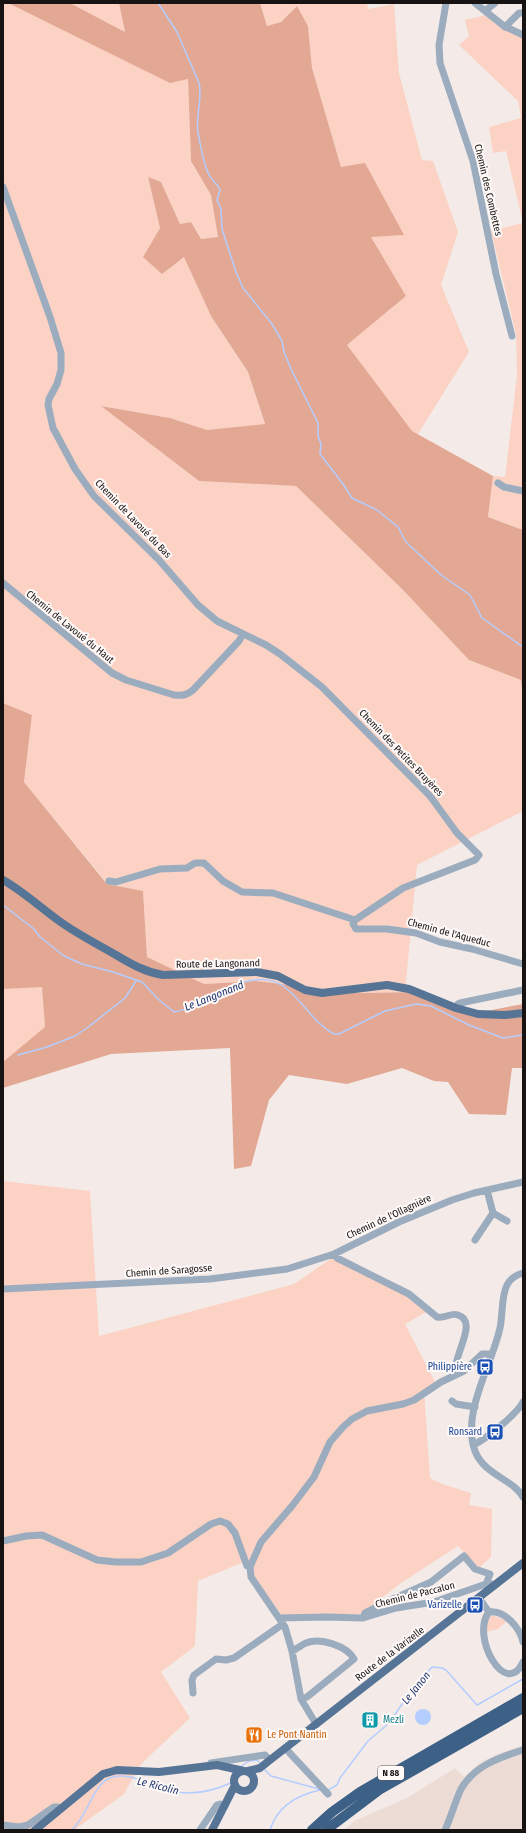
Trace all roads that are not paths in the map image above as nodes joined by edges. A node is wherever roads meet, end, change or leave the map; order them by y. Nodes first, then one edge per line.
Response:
1 (446, 3) edge
2 (475, 3) edge
3 (495, 3) edge
4 (485, 12) junction
5 (523, 13) edge
6 (505, 26) junction
7 (523, 35) edge
8 (3, 187) edge
9 (512, 336) dead end
10 (498, 483) dead end
11 (523, 491) edge
12 (3, 583) edge
13 (244, 634) junction
14 (3, 880) edge
15 (109, 881) dead end
16 (355, 920) junction
17 (523, 964) edge
18 (523, 990) edge
19 (456, 1008) junction
20 (523, 1013) edge
21 (523, 1182) edge
22 (486, 1190) junction
23 (493, 1212) junction
24 (507, 1221) dead end
25 (475, 1240) dead end
26 (334, 1254) junction
27 (523, 1272) edge
28 (3, 1289) edge
29 (491, 1354) junction
30 (457, 1374) junction
31 (452, 1401) dead end
32 (523, 1402) edge
33 (475, 1407) junction
34 (473, 1445) junction
35 (523, 1497) edge
36 (3, 1542) edge
37 (523, 1564) edge
38 (250, 1567) junction
39 (490, 1585) junction
40 (479, 1598) junction
41 (489, 1612) junction
42 (363, 1618) junction
43 (281, 1621) junction
44 (523, 1642) edge
45 (292, 1651) junction
46 (523, 1662) edge
47 (193, 1693) dead end
48 (523, 1698) edge
49 (301, 1699) junction
50 (523, 1708) edge
51 (316, 1724) junction
52 (285, 1748) junction
53 (523, 1750) edge
54 (265, 1764) junction
55 (196, 1767) junction
56 (238, 1774) junction
57 (254, 1779) junction
58 (242, 1791) junction
59 (327, 1793) dead end
60 (225, 1806) junction
61 (61, 1809) junction
62 (3, 1825) edge
63 (35, 1830) edge
64 (200, 1830) edge
65 (212, 1830) edge
66 (312, 1830) edge
67 (326, 1830) edge
68 (445, 1830) edge

1 - 9 street, Chemin des Combettes
2 - 4 street
3 - 4 street
4 - 6 street
5 - 6 street
6 - 7 street
8 - 13 street, Chemin de Lavoué du Bas
10 - 11 street
12 - 13 street, Chemin de Lavoué du Haut
13 - 16 street, Chemin des Petites Bruyères
14 - 19 main road, Route de Langonand
15 - 16 street, Chemin de l'Aqueduc
16 - 17 street, Chemin de l'Aqueduc
18 - 19 street
19 - 20 main road, Route de Langonand
21 - 22 street, Chemin de l'Ollagnière
22 - 23 street
22 - 26 street, Chemin de l'Ollagnière
23 - 24 street
23 - 25 street
26 - 28 street, Chemin de Saragosse
26 - 30 street
27 - 29 street
29 - 30 street
29 - 33 street
30 - 38 street
31 - 33 street
32 - 34 street
33 - 34 street
34 - 35 street
36 - 38 street
37 - 39 main road, Route de la Varizelle
38 - 43 street
39 - 40 main road, Route de la Varizelle
39 - 42 street, Chemin de Paccalon
39 - 42 street
40 - 41 street
40 - 51 main road, Route de la Varizelle
41 - 44 street
41 - 46 street
42 - 43 street, Chemin de Paccalon
43 - 45 street
43 - 47 street
45 - 49 street
45 - 49 street
48 - 66 highway, N 88
49 - 51 street
50 - 67 highway, N 88
51 - 52 main road, Route de la Varizelle
52 - 54 main road, Route de la Varizelle
52 - 59 street
53 - 68 street
54 - 55 street
54 - 56 main road
54 - 57 main road
55 - 56 main road
55 - 61 main road
56 - 57 main road
56 - 58 main road
56 - 60 main road
57 - 58 main road
58 - 60 main road
60 - 64 street
60 - 65 main road
61 - 62 street
61 - 63 main road

